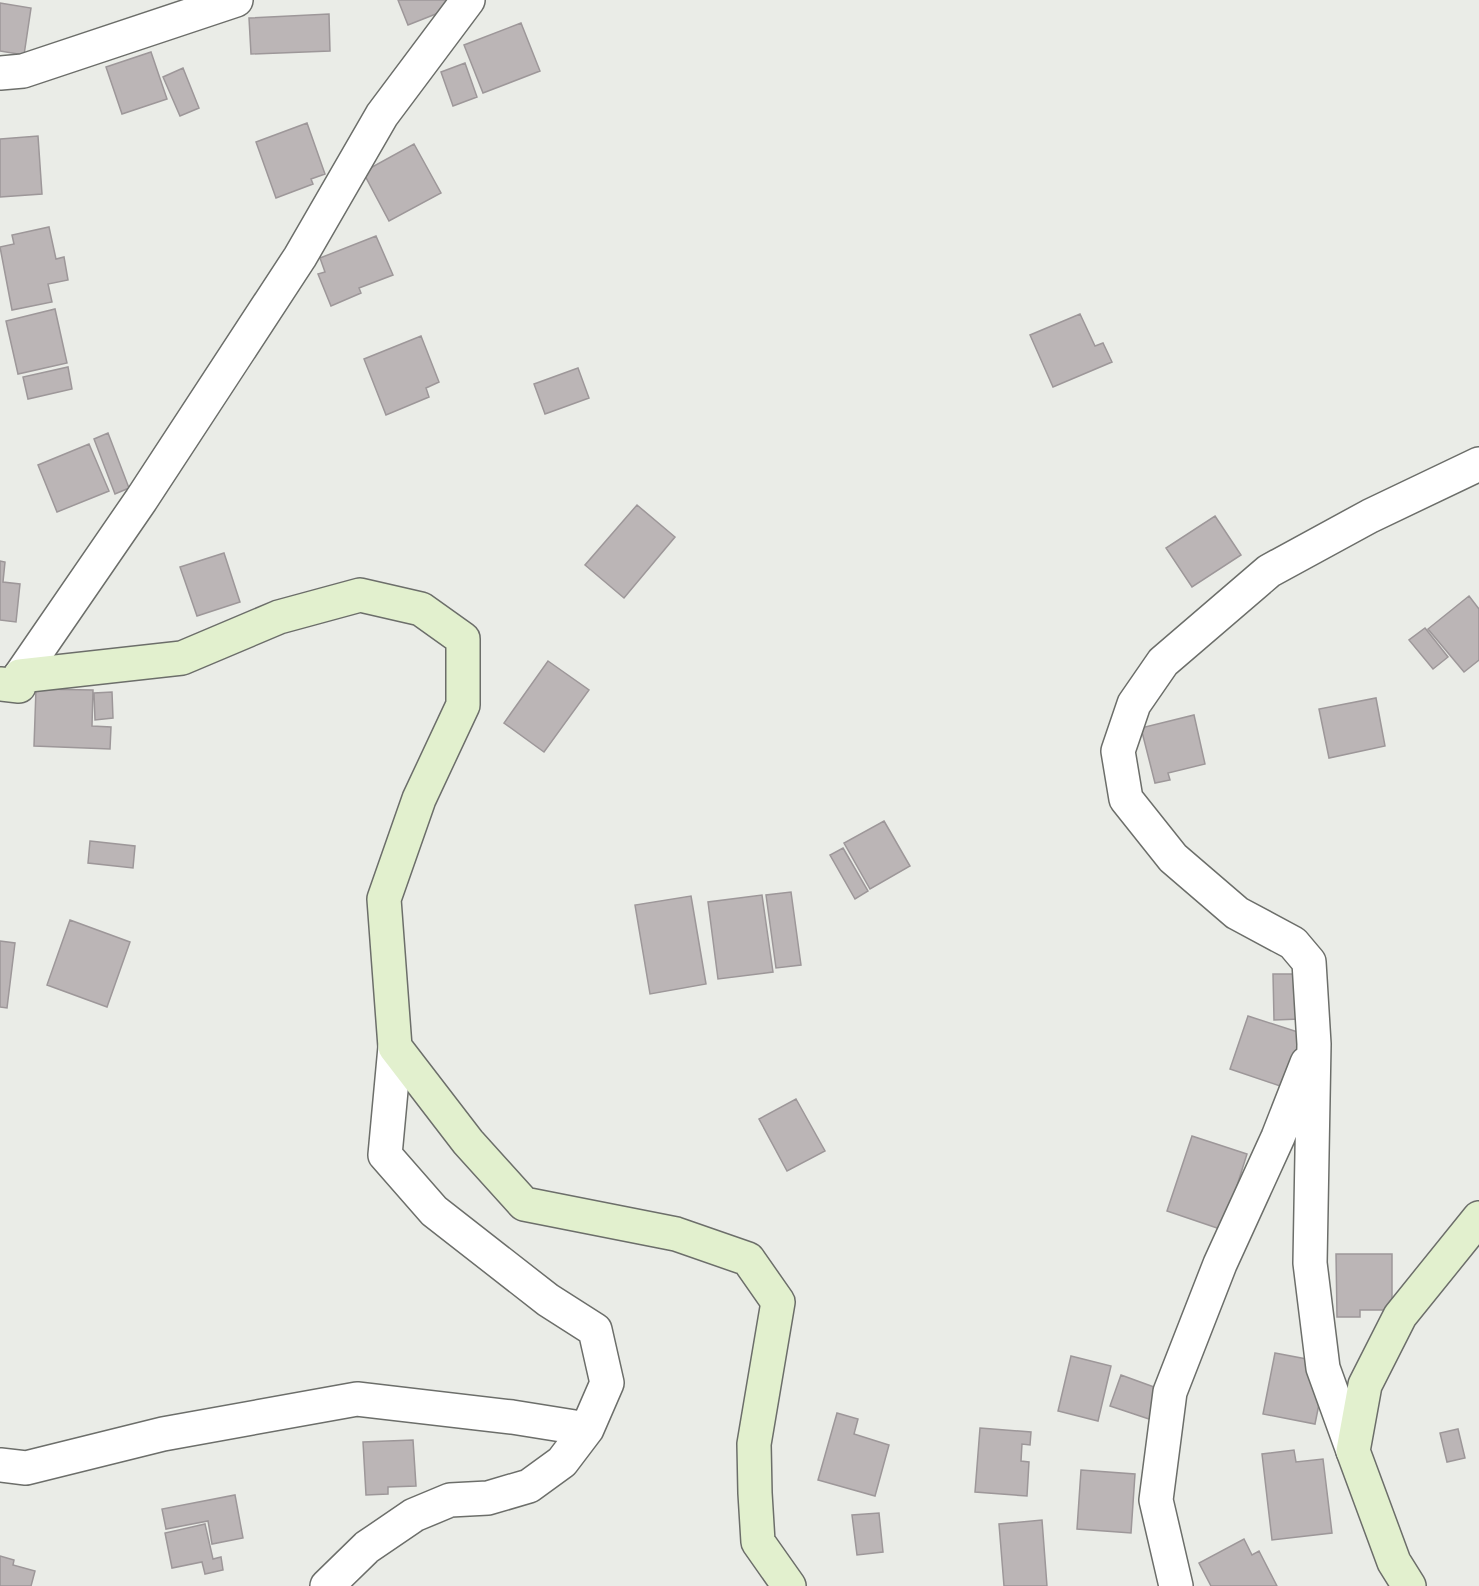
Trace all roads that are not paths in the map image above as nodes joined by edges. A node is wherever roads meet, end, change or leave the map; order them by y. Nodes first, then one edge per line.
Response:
1 (236, 0) edge
2 (468, 0) edge
3 (8, 77) edge
4 (1479, 464) edge
5 (10, 680) edge
6 (1314, 1044) junction
7 (395, 1047) junction
8 (1479, 1218) edge
9 (587, 1429) junction
10 (1353, 1451) junction
11 (0, 1465) edge
12 (327, 1586) edge
13 (789, 1586) edge
14 (1176, 1586) edge
15 (1409, 1586) edge

1 - 3 street
2 - 5 street
4 - 6 street
5 - 7 street
6 - 10 street
6 - 14 street
7 - 9 street
7 - 13 street
8 - 10 street
9 - 11 street
9 - 12 street
10 - 15 street

